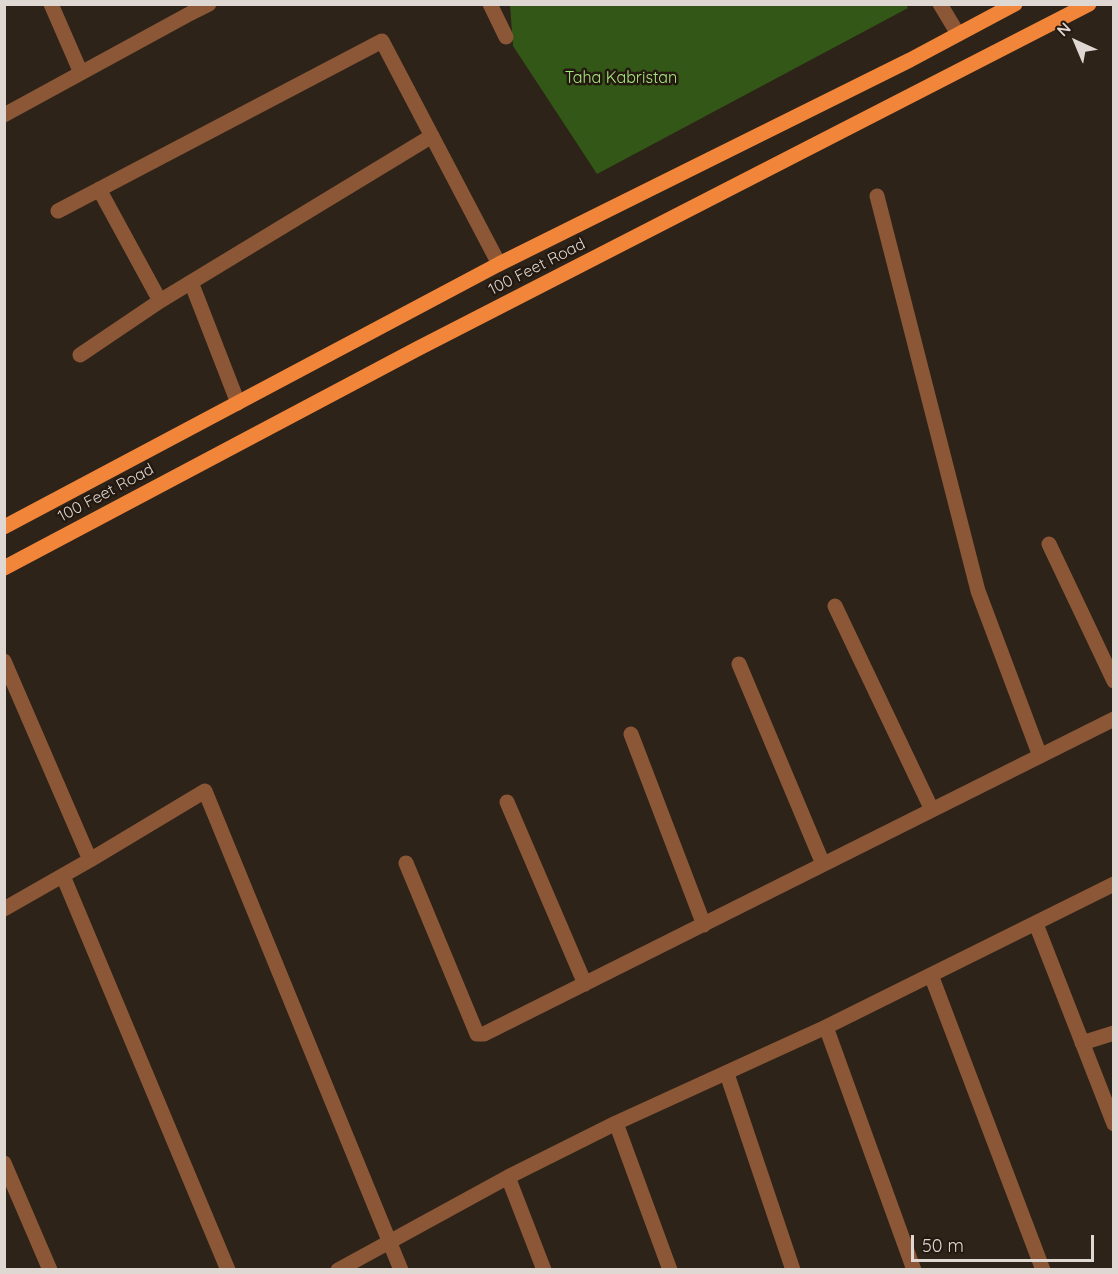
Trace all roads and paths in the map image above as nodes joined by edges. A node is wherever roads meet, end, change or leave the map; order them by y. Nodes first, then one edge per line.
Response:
1 (51, 4) edge
2 (209, 4) edge
3 (490, 4) edge
4 (940, 4) edge
5 (1015, 4) edge
6 (1089, 4) edge
7 (189, 9) edge
8 (958, 34) junction
9 (506, 37) dead end
10 (81, 73) junction
11 (4, 115) edge
12 (432, 136) junction
13 (99, 189) junction
14 (877, 196) dead end
15 (58, 211) dead end
16 (499, 264) junction
17 (192, 282) junction
18 (160, 301) junction
19 (80, 355) dead end
20 (238, 403) junction
21 (4, 527) edge
22 (1049, 544) dead end
23 (4, 568) edge
24 (835, 606) dead end
25 (4, 661) edge
26 (739, 664) dead end
27 (1113, 681) edge
28 (1113, 719) edge
29 (631, 734) dead end
30 (1040, 756) junction
31 (507, 802) dead end
32 (932, 810) junction
33 (90, 860) junction
34 (406, 862) dead end
35 (823, 864) junction
36 (63, 876) junction
37 (1113, 884) edge
38 (4, 909) edge
39 (1036, 924) junction
40 (704, 925) junction
41 (931, 975) junction
42 (585, 984) junction
43 (826, 1027) junction
44 (1113, 1033) edge
45 (1082, 1043) junction
46 (727, 1074) junction
47 (616, 1123) junction
48 (1113, 1124) edge
49 (4, 1163) edge
50 (508, 1176) junction
51 (390, 1243) junction
52 (50, 1269) edge
53 (228, 1269) edge
54 (338, 1269) edge
55 (401, 1269) edge
56 (543, 1269) edge
57 (670, 1269) edge
58 (793, 1269) edge
59 (914, 1269) edge
60 (1043, 1269) edge

1 - 10 street
2 - 7 street
3 - 9 street
4 - 8 street
5 - 8 main road, 100 Feet Road
6 - 23 main road, 100 Feet Road
7 - 10 street
8 - 16 main road, 100 Feet Road
10 - 11 street
12 - 13 street
12 - 16 street
12 - 17 street
13 - 15 street
13 - 18 street
14 - 30 street
16 - 20 main road, 100 Feet Road
17 - 18 street
17 - 20 street
18 - 19 street
20 - 21 main road, 100 Feet Road
22 - 27 street
24 - 32 street
25 - 33 street
26 - 35 street
28 - 30 street
29 - 40 street
30 - 32 street
31 - 42 street
32 - 35 street
33 - 36 street
33 - 51 street
34 - 42 street
35 - 40 street
36 - 38 street
36 - 53 street
37 - 39 street
39 - 41 street
39 - 45 street
40 - 42 street
41 - 43 street
41 - 60 street
43 - 46 street
43 - 59 street
44 - 45 street
45 - 48 street
46 - 47 street
46 - 58 street
47 - 50 street
47 - 57 street
49 - 52 street
50 - 51 street
50 - 56 street
51 - 54 street
51 - 55 street

